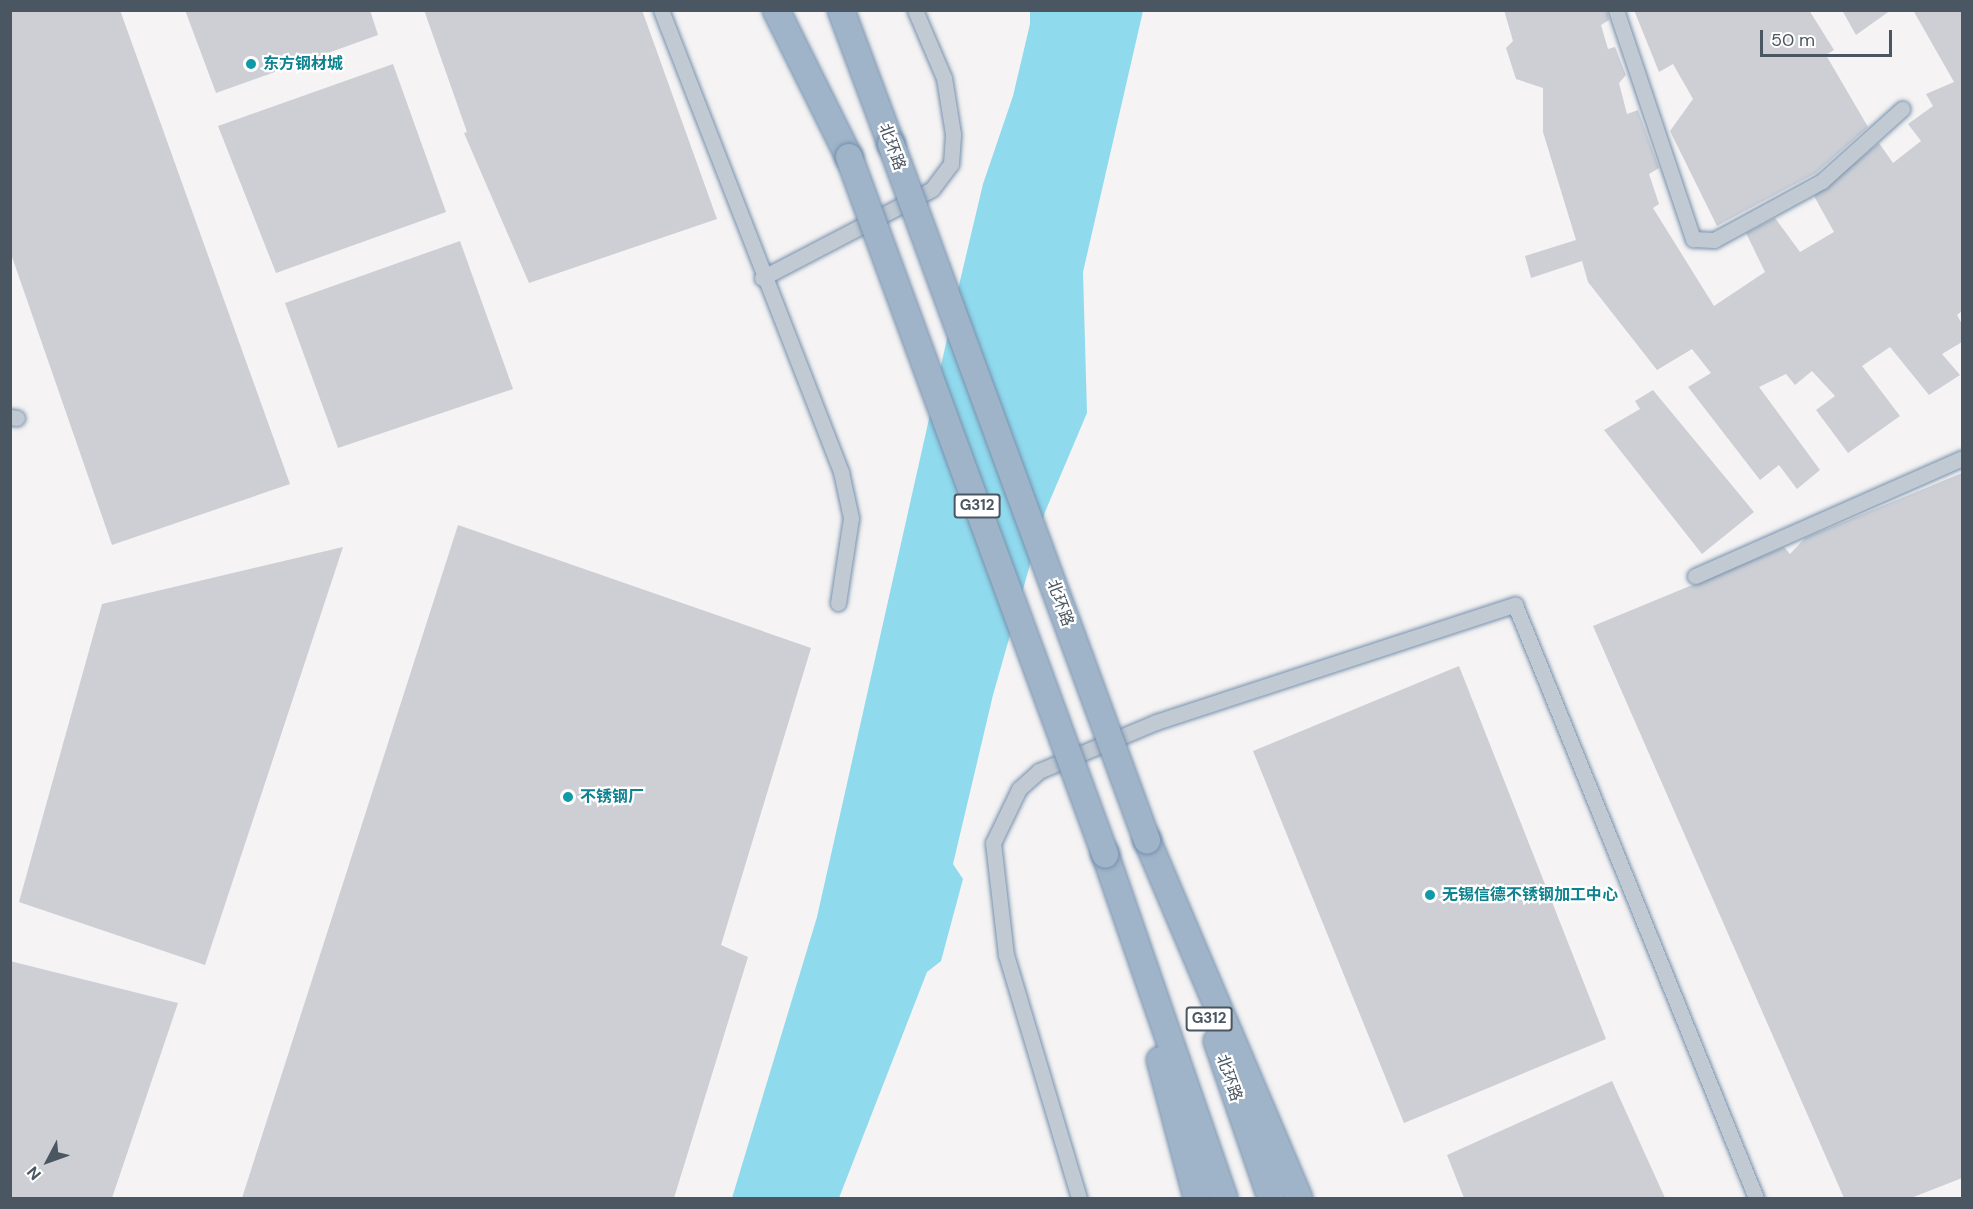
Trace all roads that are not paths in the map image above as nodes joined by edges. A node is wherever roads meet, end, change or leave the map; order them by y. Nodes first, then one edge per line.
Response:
1 (661, 10) edge
2 (776, 10) edge
3 (794, 10) edge
4 (841, 10) edge
5 (856, 10) edge
6 (915, 10) edge
7 (1616, 10) edge
8 (1902, 109) dead end
9 (891, 144) junction
10 (849, 157) junction
11 (762, 278) junction
12 (1962, 458) edge
13 (1695, 576) dead end
14 (838, 603) dead end
15 (1147, 840) junction
16 (1105, 854) junction
17 (1079, 1198) edge
18 (1197, 1198) edge
19 (1224, 1198) edge
20 (1271, 1198) edge
21 (1299, 1198) edge
22 (1755, 1198) edge

1 - 11 street
2 - 10 highway
3 - 10 highway, G312
4 - 9 highway, 北环路 / G312
5 - 9 highway
6 - 11 street
7 - 8 street
9 - 15 highway, 北环路 / G312, bridge
10 - 16 highway, G312, bridge
11 - 14 street
12 - 13 street
15 - 20 highway, 北环路 / G312
15 - 21 highway
16 - 18 highway
16 - 19 highway, G312
17 - 22 street

